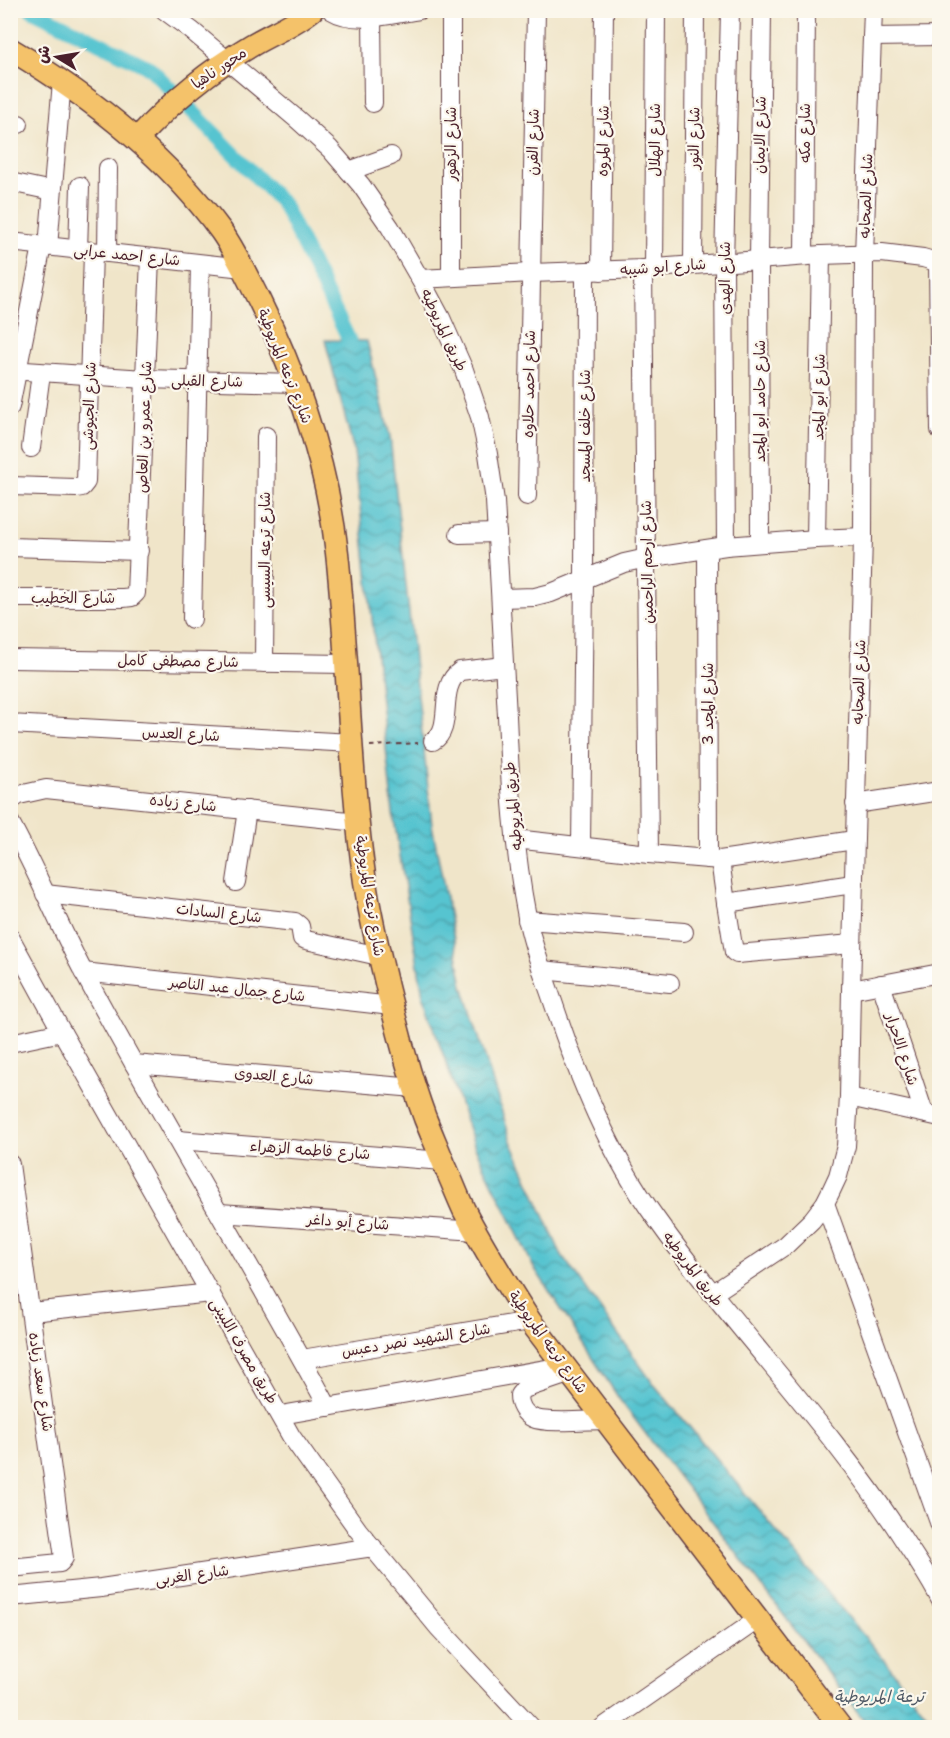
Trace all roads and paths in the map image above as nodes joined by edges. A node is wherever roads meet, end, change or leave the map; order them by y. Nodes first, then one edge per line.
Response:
1 (165, 10) edge
2 (190, 10) edge
3 (312, 10) edge
4 (331, 10) edge
5 (419, 10) edge
6 (451, 10) edge
7 (536, 10) edge
8 (604, 10) edge
9 (656, 10) edge
10 (695, 10) edge
11 (730, 10) edge
12 (762, 10) edge
13 (806, 10) edge
14 (873, 10) edge
15 (372, 16) junction
16 (191, 30) junction
17 (939, 36) edge
18 (872, 38) junction
19 (10, 49) edge
20 (227, 61) junction
21 (62, 81) junction
22 (373, 103) dead end
23 (142, 133) junction
24 (391, 156) dead end
25 (108, 168) dead end
26 (349, 171) junction
27 (10, 182) edge
28 (80, 186) dead end
29 (52, 191) junction
30 (11, 244) edge
31 (45, 246) junction
32 (93, 252) junction
33 (813, 255) junction
34 (864, 255) junction
35 (150, 258) junction
36 (759, 260) junction
37 (724, 263) junction
38 (939, 263) edge
39 (200, 264) junction
40 (693, 265) junction
41 (243, 268) junction
42 (649, 269) junction
43 (593, 272) junction
44 (531, 273) junction
45 (451, 277) junction
46 (420, 279) junction
47 (14, 370) edge
48 (41, 373) junction
49 (90, 376) junction
50 (146, 380) junction
51 (199, 381) junction
52 (296, 383) junction
53 (10, 407) edge
54 (939, 430) edge
55 (266, 436) dead end
56 (31, 448) dead end
57 (10, 486) edge
58 (527, 496) dead end
59 (497, 533) junction
60 (459, 534) dead end
61 (862, 537) junction
62 (816, 539) junction
63 (760, 543) junction
64 (726, 546) junction
65 (10, 547) edge
66 (708, 549) junction
67 (139, 551) junction
68 (647, 558) junction
69 (584, 580) junction
70 (135, 595) joint
71 (10, 598) edge
72 (501, 598) junction
73 (192, 619) dead end
74 (10, 659) edge
75 (264, 663) junction
76 (346, 664) junction
77 (504, 666) junction
78 (10, 724) edge
79 (433, 741) joint
80 (352, 743) junction
81 (382, 745) dead end
82 (939, 790) edge
83 (10, 801) edge
84 (855, 804) junction
85 (247, 810) junction
86 (10, 822) edge
87 (358, 822) junction
88 (515, 840) junction
89 (854, 840) junction
90 (581, 846) junction
91 (649, 854) junction
92 (714, 859) junction
93 (236, 882) dead end
94 (853, 885) junction
95 (45, 894) junction
96 (726, 903) junction
97 (527, 920) junction
98 (684, 932) dead end
99 (10, 937) edge
100 (852, 944) junction
101 (379, 956) junction
102 (542, 970) junction
103 (83, 972) junction
104 (938, 978) edge
105 (670, 983) dead end
106 (881, 984) junction
107 (851, 990) junction
108 (392, 1006) junction
109 (62, 1032) junction
110 (10, 1043) edge
111 (134, 1064) junction
112 (415, 1088) junction
113 (849, 1097) junction
114 (932, 1115) edge
115 (178, 1140) junction
116 (443, 1161) junction
117 (10, 1164) edge
118 (825, 1203) junction
119 (220, 1213) junction
120 (476, 1231) junction
121 (211, 1293) junction
122 (712, 1294) junction
123 (31, 1312) junction
124 (530, 1321) junction
125 (302, 1359) junction
126 (566, 1370) junction
127 (328, 1407) junction
128 (281, 1415) junction
129 (605, 1420) junction
130 (939, 1525) edge
131 (373, 1547) junction
132 (939, 1562) edge
133 (920, 1564) junction
134 (10, 1568) edge
135 (937, 1591) edge
136 (10, 1597) edge
137 (758, 1620) junction
138 (532, 1728) edge
139 (602, 1728) edge
140 (841, 1728) edge

1 - 16 street, طريق المريوطيه
2 - 16 street
3 - 20 main road, محور ناهيا
4 - 15 street
5 - 15 street
6 - 45 street, شارع الزهور
7 - 44 street, شارع الفرن
8 - 43 street, شارع المروه
9 - 42 street, شارع الهلال
10 - 40 street, شارع النور
11 - 37 street, شارع الهدى
12 - 36 street, شارع الايمان
13 - 33 street, شارع مكه
14 - 18 street, شارع الصحابه
15 - 22 street
16 - 20 street, طريق المريوطيه
17 - 18 street
18 - 34 street, شارع الصحابه
19 - 21 main road, شارع ترعه المريوطية
20 - 23 main road, محور ناهيا
20 - 26 street, طريق المريوطيه
21 - 23 main road, شارع ترعه المريوطية
21 - 29 street
23 - 41 main road, شارع ترعه المريوطية
24 - 26 street
25 - 32 street
26 - 46 street, طريق المريوطيه
27 - 29 street
28 - 32 street
29 - 31 street
30 - 31 street, شارع احمد عرابى
31 - 32 street, شارع احمد عرابى
31 - 47 street
32 - 35 street, شارع احمد عرابى
32 - 49 street, شارع الجيوشى
33 - 34 street, شارع ابو شيبه
33 - 36 street, شارع ابو شيبه
33 - 62 street, شارع ابو المجد
34 - 38 street, شارع ابو شيبه
34 - 61 street, شارع الصحابه
35 - 39 street, شارع احمد عرابى
35 - 50 street, شارع عمرو بن العاص
36 - 37 street, شارع ابو شيبه
36 - 63 street, شارع حامد ابو المجد
37 - 40 street, شارع ابو شيبه
37 - 64 street, شارع الهدى
38 - 54 street
39 - 41 street, شارع احمد عرابى
39 - 51 street
40 - 42 street, شارع ابو شيبه
41 - 52 main road, شارع ترعه المريوطية
42 - 43 street, شارع ابو شيبه
42 - 68 street, شارع ارحم الراحمين
43 - 44 street, شارع ابو شيبه
43 - 69 street, شارع خلف المسجد
44 - 45 street, شارع ابو شيبه
44 - 58 street, شارع احمد حلاوه
45 - 46 street, شارع ابو شيبه
46 - 59 street, طريق المريوطيه
47 - 48 street, شارع القبلى
47 - 53 street
48 - 49 street, شارع القبلى
48 - 56 street
49 - 50 street, شارع القبلى
49 - 57 street, شارع الجيوشى
50 - 51 street, شارع القبلى
50 - 67 street, شارع عمرو بن العاص
51 - 52 street, شارع القبلى
51 - 73 street
52 - 76 main road, شارع ترعه المريوطية
55 - 75 street, شارع ترعه السيسى
59 - 60 street
59 - 72 street, طريق المريوطيه
61 - 62 street
61 - 84 street, شارع الصحابه
62 - 63 street
63 - 64 street
64 - 66 street
65 - 67 street
66 - 68 street
66 - 92 street, شارع المجد 3
67 - 70 street, شارع عمرو بن العاص
68 - 69 street
68 - 91 street, شارع ارحم الراحمين
69 - 72 street
69 - 90 street, شارع خلف المسجد
70 - 71 street, شارع الخطيب
72 - 77 street, طريق المريوطيه
74 - 75 street, شارع مصطفى كامل
75 - 76 street, شارع مصطفى كامل
76 - 80 main road, شارع ترعه المريوطية
77 - 79 street
77 - 88 street, طريق المريوطيه
78 - 80 street, شارع العدس
79 - 81 path
80 - 87 main road, شارع ترعه المريوطية
82 - 84 street
83 - 85 street, شارع زياده
84 - 89 street, شارع الصحابه
85 - 87 street, شارع زياده
85 - 93 street
86 - 95 street
87 - 101 main road, شارع ترعه المريوطية
88 - 90 street
88 - 97 street, طريق المريوطيه
89 - 92 street
89 - 94 street, شارع الصحابه
90 - 91 street
91 - 92 street
92 - 96 street, شارع المجد 3
94 - 96 street
94 - 100 street, شارع الصحابه
95 - 101 street, شارع السادات
95 - 103 street
96 - 100 street, شارع المجد 3
97 - 98 street
97 - 102 street, طريق المريوطيه
99 - 109 street, طريق مصرف اللبينى
100 - 107 street, شارع الصحابه
101 - 108 main road, شارع ترعه المريوطية
102 - 105 street
102 - 122 street, طريق المريوطيه
103 - 108 street, شارع جمال عبد الناصر
103 - 111 street
104 - 106 street
106 - 107 street
106 - 114 street, شارع الاحرار
107 - 113 street, شارع الصحابه
108 - 112 main road, شارع ترعه المريوطية
109 - 110 street
109 - 121 street, طريق مصرف اللبينى
111 - 112 street, شارع العدوى
111 - 115 street
112 - 116 main road, شارع ترعه المريوطية
113 - 114 street
113 - 118 street, شارع الصحابه
115 - 116 street, شارع فاطمه الزهراء
115 - 119 street
116 - 120 main road, شارع ترعه المريوطية
117 - 123 street, شارع سعد زياده
118 - 122 street, شارع الصحابه
118 - 130 street
119 - 120 street, شارع أبو داغر
119 - 125 street
120 - 124 main road, شارع ترعه المريوطية
121 - 123 street
121 - 128 street, طريق مصرف اللبينى
122 - 133 street, طريق المريوطيه
123 - 134 street, شارع سعد زياده
124 - 125 street, شارع الشهيد نصر دعبس
124 - 126 main road, شارع ترعه المريوطية
125 - 127 street
126 - 127 street
126 - 129 main road, شارع ترعه المريوطية
126 - 129 street
127 - 128 street
128 - 131 street, طريق مصرف اللبينى
129 - 137 main road, شارع ترعه المريوطية
131 - 136 street, شارع الغربى
131 - 138 street, طريق مصرف اللبينى
132 - 133 street
133 - 135 street, طريق المريوطيه
137 - 139 street
137 - 140 main road, شارع ترعه المريوطية

